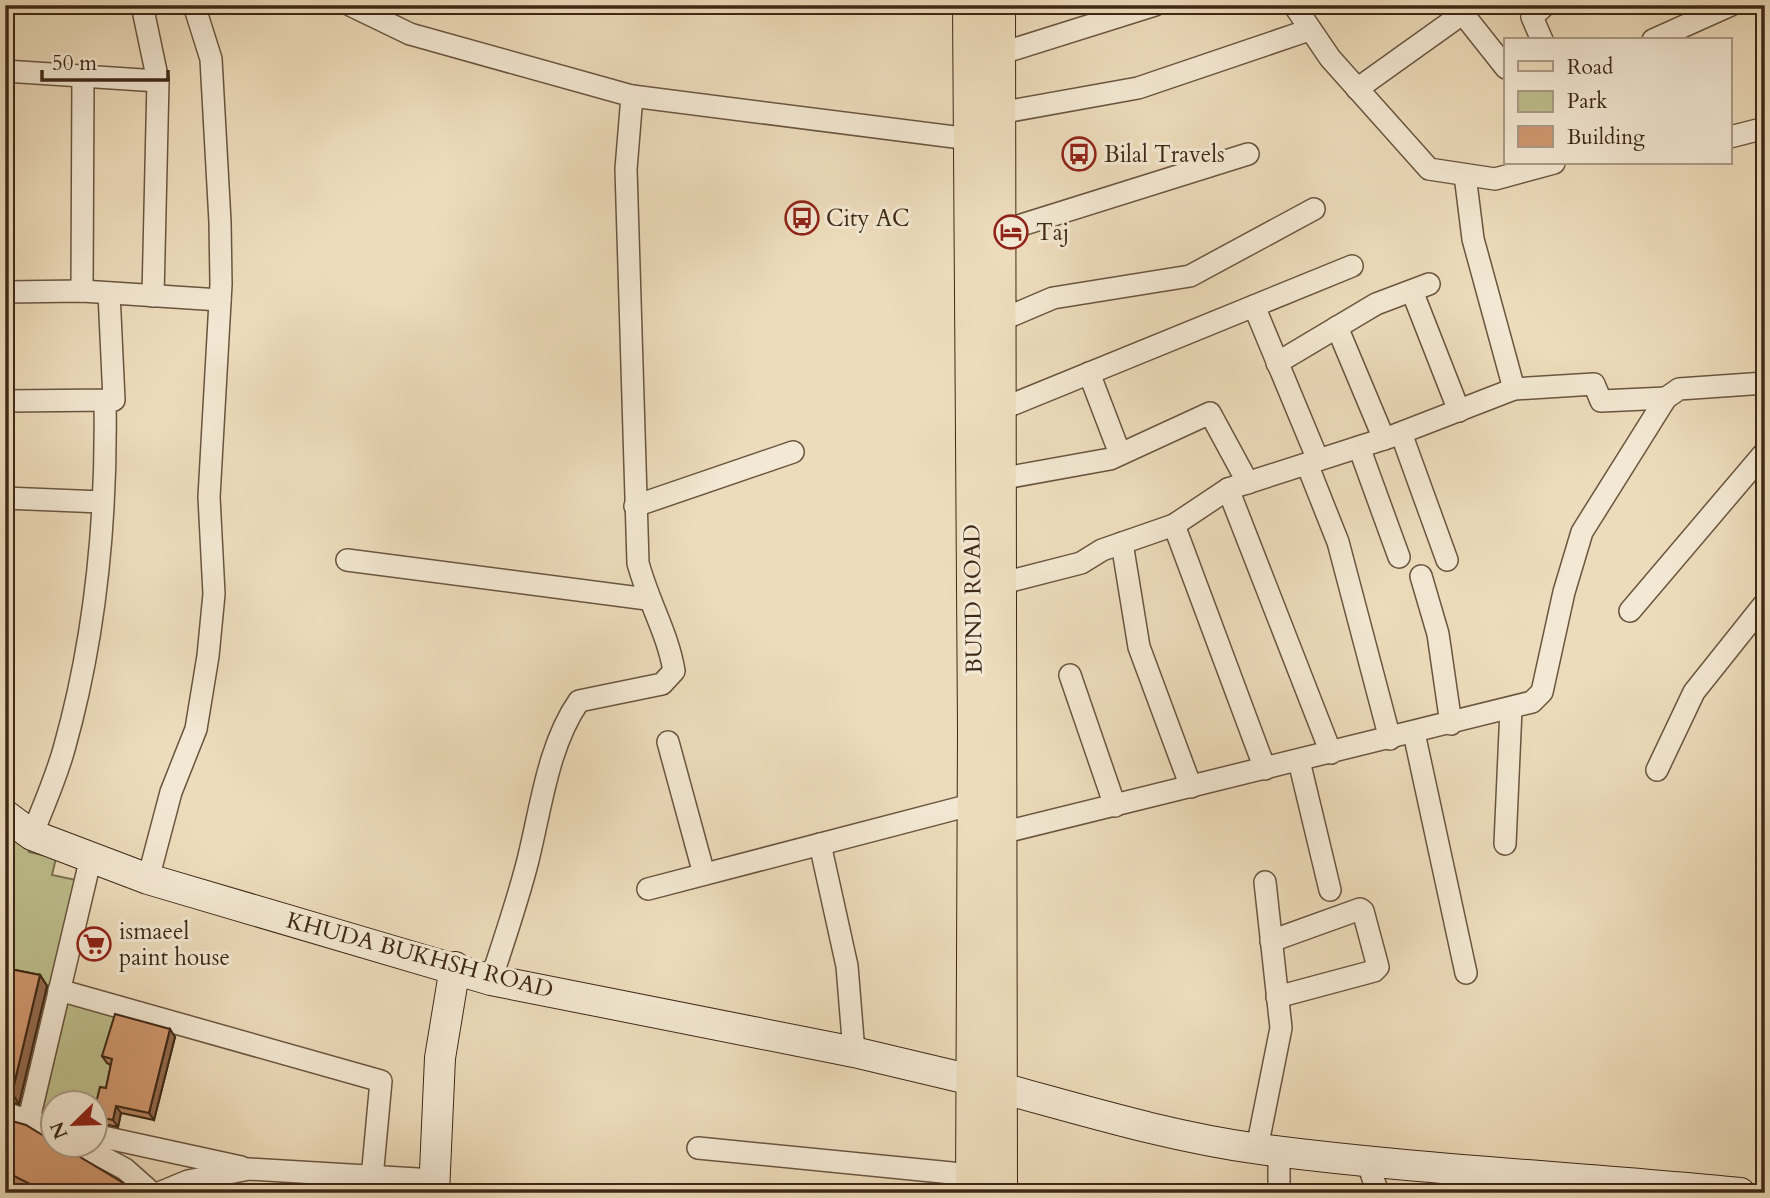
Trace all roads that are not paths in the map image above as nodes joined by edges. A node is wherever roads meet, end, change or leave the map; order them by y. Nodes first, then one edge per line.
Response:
1 (142, 5) edge
2 (194, 5) edge
3 (351, 5) edge
4 (969, 5) edge
5 (999, 5) edge
6 (1155, 5) edge
7 (1545, 5) edge
8 (1731, 5) edge
9 (1459, 10) edge
10 (1304, 13) edge
11 (1541, 38) edge
12 (1657, 38) edge
13 (999, 54) junction
14 (1504, 66) edge
15 (5, 71) edge
16 (83, 75) junction
17 (158, 81) junction
18 (1357, 89) junction
19 (632, 96) junction
20 (999, 113) junction
21 (1765, 128) edge
22 (1732, 136) edge
23 (970, 139) junction
24 (1248, 154) dead end
25 (1550, 164) edge
26 (1465, 175) junction
27 (1314, 209) dead end
28 (999, 232) junction
29 (1352, 266) dead end
30 (82, 291) junction
31 (5, 292) edge
32 (109, 293) junction
33 (153, 296) junction
34 (220, 300) junction
35 (1254, 306) junction
36 (999, 321) junction
37 (1337, 327) junction
38 (1278, 363) junction
39 (1089, 373) junction
40 (1765, 383) edge
41 (1514, 390) junction
42 (1666, 398) junction
43 (105, 400) junction
44 (5, 401) edge
45 (999, 410) junction
46 (1459, 411) junction
47 (1392, 436) junction
48 (1359, 447) junction
49 (1765, 452) edge
50 (793, 453) dead end
51 (1120, 454) junction
52 (1313, 462) junction
53 (999, 479) junction
54 (1238, 486) junction
55 (5, 498) edge
56 (102, 502) junction
57 (635, 506) junction
58 (1174, 525) junction
59 (1122, 543) junction
60 (1399, 557) dead end
61 (347, 560) dead end
62 (1447, 560) dead end
63 (1421, 576) dead end
64 (999, 584) junction
65 (647, 599) junction
66 (1765, 603) edge
67 (1630, 611) dead end
68 (1070, 675) dead end
69 (1511, 709) junction
70 (1451, 724) junction
71 (1414, 733) junction
72 (1390, 738) junction
73 (668, 742) dead end
74 (1331, 753) junction
75 (1299, 761) junction
76 (1265, 769) junction
77 (1657, 770) dead end
78 (1191, 787) junction
79 (974, 804) junction
80 (1115, 806) junction
81 (5, 815) edge
82 (1001, 833) junction
83 (32, 835) junction
84 (820, 844) junction
85 (1505, 844) dead end
86 (90, 857) junction
87 (704, 874) junction
88 (148, 879) junction
89 (1265, 882) dead end
90 (648, 889) dead end
91 (1330, 890) dead end
92 (1271, 942) junction
93 (455, 967) junction
94 (1466, 972) dead end
95 (491, 980) junction
96 (59, 990) junction
97 (1277, 997) junction
98 (854, 1052) junction
99 (986, 1084) junction
100 (49, 1090) edge
101 (5, 1113) edge
102 (38, 1123) edge
103 (108, 1138) edge
104 (698, 1147) dead end
105 (1268, 1149) junction
106 (108, 1160) edge
107 (1367, 1161) junction
108 (249, 1169) junction
109 (372, 1178) junction
110 (972, 1184) edge
111 (434, 1186) edge
112 (152, 1193) edge
113 (159, 1193) edge
114 (1001, 1193) edge
115 (1279, 1193) edge
116 (1378, 1193) edge
117 (1740, 1193) edge

1 - 17 street
2 - 34 street
3 - 19 street
4 - 23 main road, BUND ROAD
5 - 13 main road, BUND ROAD
6 - 13 street
7 - 11 street
8 - 12 street
9 - 14 street
9 - 18 street
10 - 18 street
10 - 20 street
13 - 20 main road, BUND ROAD
15 - 16 street
16 - 17 street
16 - 30 street
17 - 33 street
18 - 26 street
19 - 23 street
19 - 57 street
20 - 28 main road, BUND ROAD
21 - 22 street
23 - 79 main road, BUND ROAD
24 - 28 street
25 - 26 street
26 - 41 street
27 - 36 street
28 - 36 main road, BUND ROAD
29 - 35 street
30 - 31 street
30 - 32 street
32 - 33 street
32 - 43 street
33 - 34 street
34 - 88 street
35 - 38 street
35 - 39 street
36 - 45 main road, BUND ROAD
37 - 38 street
37 - 46 street
37 - 47 street
38 - 52 street
39 - 45 street
39 - 51 street
40 - 42 street
41 - 42 street
41 - 46 street
42 - 69 street
43 - 44 street
43 - 56 street
45 - 53 main road, BUND ROAD
46 - 47 street
47 - 48 street
47 - 62 street
48 - 52 street
48 - 60 street
49 - 67 street
50 - 57 street
51 - 53 street
51 - 54 street
52 - 54 street
52 - 72 street
53 - 64 main road, BUND ROAD
54 - 58 street
54 - 74 street
55 - 56 street
56 - 83 street
57 - 65 street
58 - 59 street
58 - 76 street
59 - 64 street
59 - 78 street
61 - 65 street
63 - 70 street
64 - 82 main road, BUND ROAD
65 - 95 street
66 - 77 street
68 - 80 street
69 - 70 street
69 - 85 street
70 - 71 street
71 - 72 street
71 - 94 street
72 - 74 street
73 - 87 street
74 - 75 street
75 - 76 street
75 - 91 street
76 - 78 street
78 - 80 street
79 - 84 street
79 - 99 main road, BUND ROAD
80 - 82 street
81 - 83 street, KHUDA BUKHSH ROAD
82 - 99 main road, BUND ROAD
83 - 86 street, KHUDA BUKHSH ROAD
84 - 87 street
84 - 98 street
86 - 88 street, KHUDA BUKHSH ROAD
86 - 96 street
87 - 90 street
88 - 93 street, KHUDA BUKHSH ROAD
89 - 92 street
92 - 97 street
92 - 97 street
93 - 95 street, KHUDA BUKHSH ROAD
93 - 111 street
95 - 98 street, KHUDA BUKHSH ROAD
96 - 100 street
96 - 109 street
97 - 105 street
98 - 99 street, KHUDA BUKHSH ROAD
99 - 105 street, KHUDA BUKHSH ROAD
99 - 110 main road, BUND ROAD
99 - 114 main road, BUND ROAD
101 - 102 street
103 - 108 street
104 - 110 street
105 - 107 street, KHUDA BUKHSH ROAD
105 - 115 street
106 - 112 street
107 - 116 street
107 - 117 street, KHUDA BUKHSH ROAD
108 - 109 street
108 - 113 street
109 - 111 street

